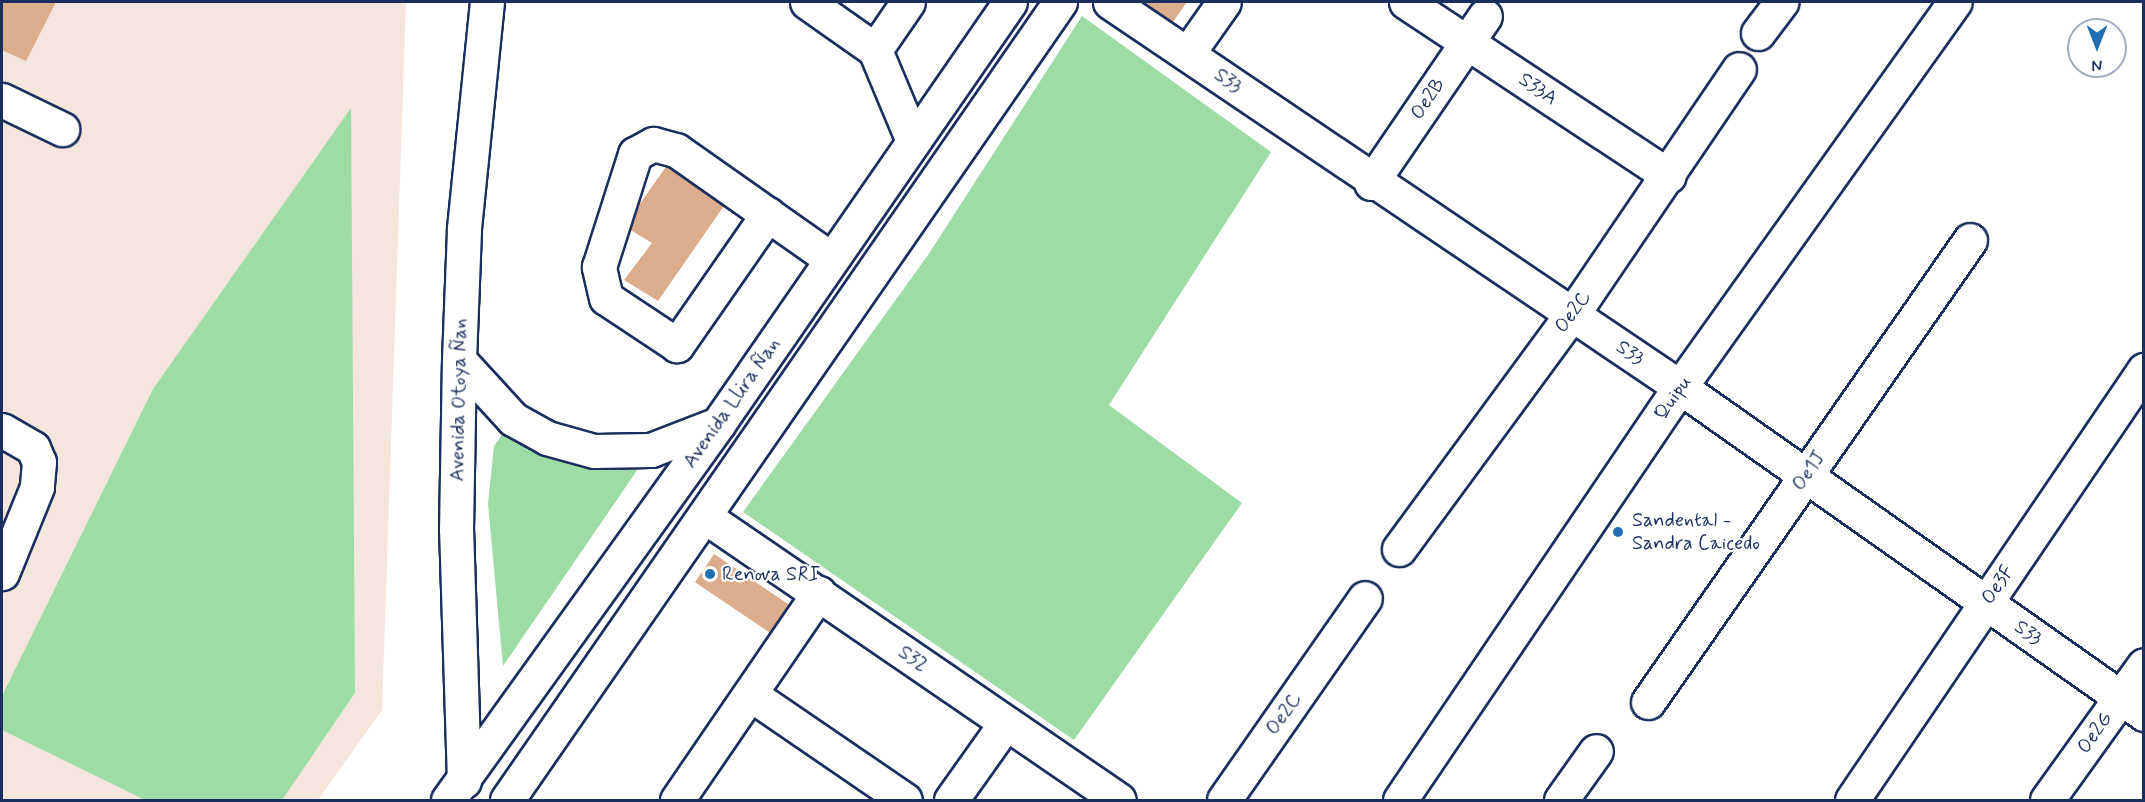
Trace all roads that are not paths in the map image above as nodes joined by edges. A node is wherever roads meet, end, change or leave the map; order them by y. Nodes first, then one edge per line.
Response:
1 (487, 2) edge
2 (807, 2) edge
3 (908, 2) edge
4 (1010, 2) edge
5 (1060, 2) edge
6 (1110, 2) edge
7 (1224, 2) edge
8 (1406, 2) edge
9 (1781, 2) edge
10 (1955, 2) edge
11 (1476, 29) junction
12 (1758, 33) dead end
13 (875, 50) junction
14 (1188, 53) junction
15 (1739, 69) dead end
16 (2, 100) edge
17 (63, 129) dead end
18 (913, 141) junction
19 (1669, 176) junction
20 (1371, 183) junction
21 (768, 214) junction
22 (1970, 240) dead end
23 (831, 259) junction
24 (1572, 314) junction
25 (459, 360) junction
26 (2144, 370) edge
27 (1680, 387) junction
28 (718, 424) junction
29 (2, 430) edge
30 (1804, 478) junction
31 (707, 518) junction
32 (1399, 549) dead end
33 (2, 573) edge
34 (819, 593) junction
35 (1365, 598) dead end
36 (1985, 603) junction
37 (2144, 665) edge
38 (753, 696) junction
39 (1648, 702) dead end
40 (2132, 706) edge
41 (1005, 724) junction
42 (1596, 751) dead end
43 (459, 792) edge
44 (507, 801) edge
45 (677, 801) edge
46 (905, 801) edge
47 (951, 801) edge
48 (1119, 801) edge
49 (1224, 801) edge
50 (1400, 801) edge
51 (1561, 801) edge
52 (1852, 801) edge
53 (2047, 801) edge

1 - 25 street, Avenida Otoya Ñan
2 - 13 street
3 - 13 street
4 - 18 street, Avenida Llira Ñan
5 - 31 street
6 - 14 street, S33
7 - 14 street
8 - 11 street, S33A
9 - 12 street
10 - 27 street, Quipu
11 - 19 street, S33A
11 - 20 street, Oe2B
13 - 18 street
14 - 20 street, S33
15 - 19 street, Oe2C
16 - 17 street
18 - 23 street, Avenida Llira Ñan
19 - 24 street, Oe2C
20 - 24 street, S33
21 - 21 street
21 - 23 street
22 - 30 street, Oe1J
23 - 28 street, Avenida Llira Ñan
24 - 27 street, S33
24 - 32 street, Oe2C
25 - 28 street
25 - 43 street, Avenida Otoya Ñan
26 - 36 street, Oe3F
27 - 30 street, S33
27 - 50 street, Quipu
28 - 43 street, Avenida Llira Ñan
29 - 33 street
30 - 36 street, S33
30 - 39 street, Oe1J
31 - 34 street, S32
31 - 44 street
34 - 38 street
34 - 41 street, S32
35 - 49 street, Oe2C
36 - 40 street, S33
36 - 52 street, Oe3F
37 - 40 street, Oe2G
38 - 45 street
38 - 46 street
40 - 53 street, Oe2G
41 - 47 street
41 - 48 street, S32
42 - 51 street

